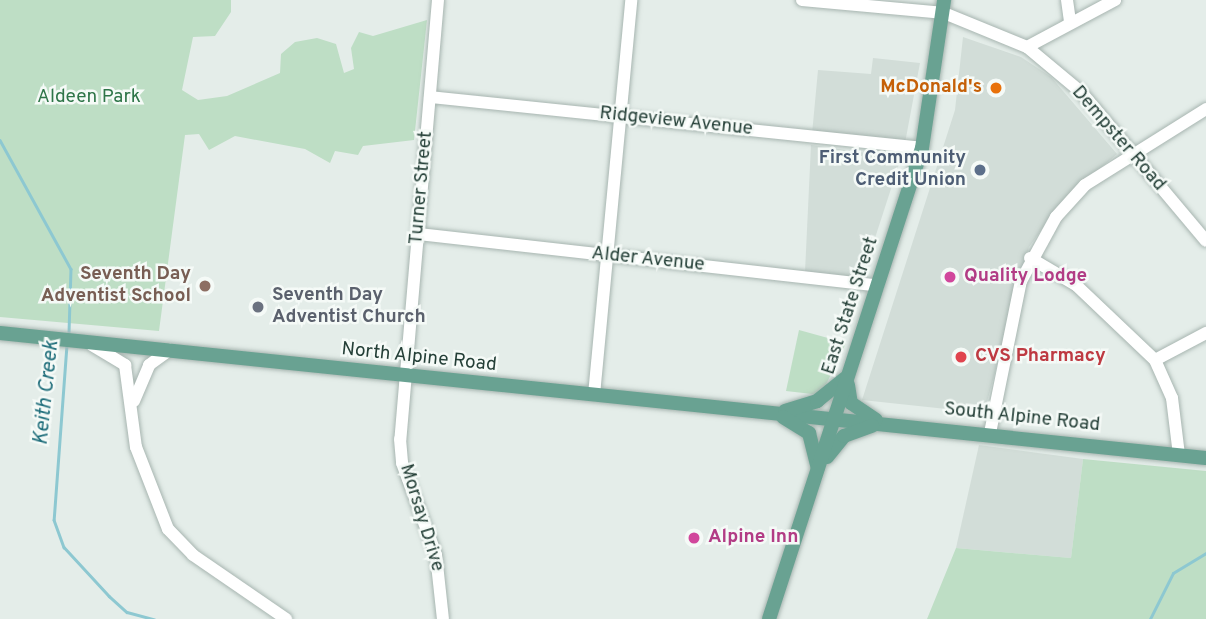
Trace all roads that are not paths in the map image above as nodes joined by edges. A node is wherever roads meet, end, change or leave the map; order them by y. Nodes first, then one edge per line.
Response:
1 (438, 0) edge
2 (631, 0) edge
3 (802, 0) edge
4 (1067, 0) edge
5 (1115, 0) edge
6 (944, 6) edge
7 (1070, 21) junction
8 (1027, 47) junction
9 (430, 97) junction
10 (1206, 109) edge
11 (620, 117) junction
12 (922, 148) junction
13 (1132, 155) junction
14 (418, 234) junction
15 (1206, 242) edge
16 (608, 255) junction
17 (1030, 258) junction
18 (878, 286) junction
19 (0, 333) edge
20 (1206, 333) edge
21 (82, 341) junction
22 (170, 350) junction
23 (1155, 360) junction
24 (850, 371) junction
25 (405, 376) junction
26 (594, 395) junction
27 (134, 401) junction
28 (777, 414) junction
29 (834, 419) junction
30 (884, 424) junction
31 (990, 433) junction
32 (1179, 455) junction
33 (1206, 458) edge
34 (818, 469) junction
35 (286, 619) edge
36 (443, 619) edge
37 (769, 619) edge

1 - 9 street, Turner Street
2 - 11 street
3 - 6 street, Dempster Road
4 - 7 street
5 - 7 street
6 - 8 street, Dempster Road
6 - 12 main road, East State Street
7 - 8 street
8 - 13 street, Dempster Road
9 - 11 street, Ridgeview Avenue
9 - 14 street, Turner Street
10 - 13 street
11 - 12 street, Ridgeview Avenue
11 - 16 street
12 - 18 main road, East State Street
13 - 15 street, Dempster Road
13 - 17 street
14 - 16 street, Alder Avenue
14 - 25 street, Turner Street
16 - 18 street, Alder Avenue
16 - 26 street
17 - 23 street
17 - 31 street
18 - 24 main road, East State Street
19 - 21 main road, North Alpine Road
20 - 23 street
21 - 22 main road, North Alpine Road
21 - 27 street
22 - 25 main road, North Alpine Road
22 - 27 street
23 - 32 street
24 - 28 main road
24 - 29 main road, East State Street
24 - 30 main road
25 - 26 main road, North Alpine Road
25 - 36 street, Morsay Drive
26 - 28 main road, North Alpine Road
27 - 35 street
28 - 29 main road, North Alpine Road
28 - 34 main road
29 - 30 main road, South Alpine Road
29 - 34 main road, East State Street
30 - 31 main road, South Alpine Road
30 - 34 main road
31 - 32 main road, South Alpine Road
32 - 33 main road, South Alpine Road
34 - 37 main road, East State Street

